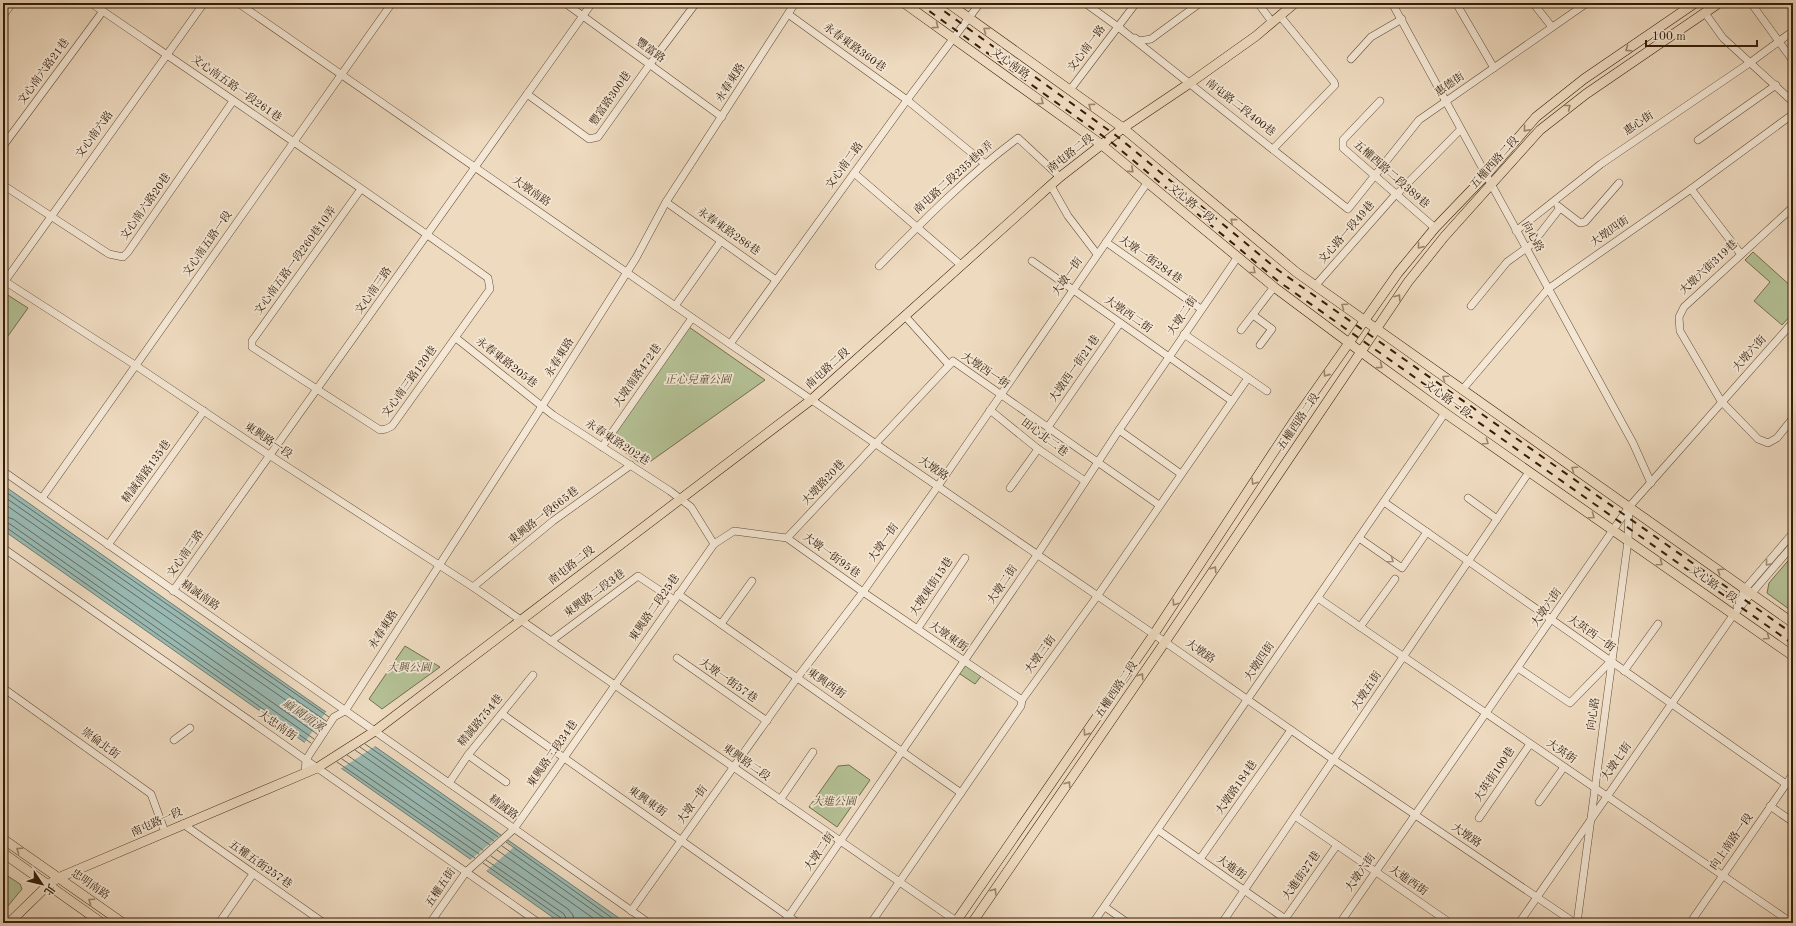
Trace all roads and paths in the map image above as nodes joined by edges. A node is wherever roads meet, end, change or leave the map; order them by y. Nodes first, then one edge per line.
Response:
1 (12, 3) edge
2 (92, 3) edge
3 (204, 3) edge
4 (238, 3) edge
5 (392, 3) edge
6 (565, 3) edge
7 (592, 3) edge
8 (696, 3) edge
9 (795, 3) edge
10 (904, 3) edge
11 (948, 3) edge
12 (980, 3) edge
13 (1085, 3) edge
14 (1136, 3) edge
15 (1200, 3) edge
16 (1258, 3) edge
17 (1295, 3) edge
18 (1392, 3) edge
19 (1456, 3) edge
20 (1533, 3) edge
21 (1587, 3) edge
22 (1695, 3) edge
23 (1719, 3) edge
24 (1751, 3) edge
25 (103, 11) junction
26 (1705, 13) junction
27 (788, 14) junction
28 (3, 16) edge
29 (582, 16) junction
30 (1280, 16) junction
31 (969, 18) junction
32 (1402, 19) junction
33 (1272, 22) junction
34 (1117, 26) junction
35 (1552, 27) junction
36 (1793, 31) edge
37 (954, 38) junction
38 (1779, 42) junction
39 (167, 55) junction
40 (1351, 59) dead end
41 (1751, 62) junction
42 (1793, 62) edge
43 (650, 64) junction
44 (1494, 68) junction
45 (342, 74) junction
46 (1190, 83) junction
47 (1776, 85) junction
48 (1070, 90) junction
49 (527, 94) junction
50 (907, 100) junction
51 (1380, 100) dead end
52 (234, 101) junction
53 (1445, 102) junction
54 (1793, 102) edge
55 (1793, 114) edge
56 (722, 117) junction
57 (1123, 128) junction
58 (1460, 130) junction
59 (1698, 140) dead end
60 (293, 142) junction
61 (1102, 145) junction
62 (3, 146) edge
63 (1273, 149) junction
64 (984, 163) junction
65 (476, 167) junction
66 (854, 173) junction
67 (1375, 174) junction
68 (1486, 175) junction
69 (1060, 177) junction
70 (1147, 183) junction
71 (1620, 183) dead end
72 (3, 185) edge
73 (1051, 186) junction
74 (1491, 186) junction
75 (361, 189) junction
76 (1691, 189) junction
77 (1396, 194) junction
78 (1554, 201) junction
79 (666, 202) junction
80 (1793, 207) edge
81 (1560, 208) junction
82 (1348, 209) joint
83 (51, 217) junction
84 (916, 228) junction
85 (1435, 228) junction
86 (1516, 231) junction
87 (427, 235) junction
88 (721, 241) junction
89 (1106, 242) junction
90 (1526, 248) junction
91 (1097, 254) junction
92 (1740, 254) junction
93 (1237, 258) junction
94 (1032, 261) dead end
95 (961, 265) junction
96 (879, 266) dead end
97 (627, 272) junction
98 (4, 280) edge
99 (776, 280) junction
100 (1315, 286) junction
101 (1274, 287) junction
102 (1072, 289) junction
103 (1548, 289) junction
104 (676, 306) junction
105 (1471, 306) dead end
106 (1201, 309) junction
107 (1253, 315) junction
108 (905, 316) junction
109 (692, 318) junction
110 (1364, 320) junction
111 (1793, 322) edge
112 (1120, 323) junction
113 (1376, 329) junction
114 (1241, 330) dead end
115 (1184, 334) junction
116 (456, 338) junction
117 (1349, 342) junction
118 (730, 344) junction
119 (1260, 345) dead end
120 (1360, 351) junction
121 (1169, 356) junction
122 (135, 365) junction
123 (949, 365) junction
124 (1248, 378) junction
125 (317, 390) junction
126 (1462, 390) junction
127 (1267, 391) dead end
128 (1001, 395) junction
129 (811, 400) junction
130 (1232, 401) junction
131 (1721, 402) junction
132 (542, 406) junction
133 (990, 410) junction
134 (204, 411) junction
135 (1445, 413) junction
136 (1793, 418) edge
137 (1048, 427) junction
138 (1119, 430) junction
139 (876, 444) junction
140 (602, 446) junction
141 (1038, 450) junction
142 (269, 455) junction
143 (1098, 462) junction
144 (631, 465) junction
145 (3, 471) edge
146 (1529, 472) junction
147 (1181, 474) junction
148 (1085, 481) junction
149 (1651, 483) junction
150 (938, 486) junction
151 (1010, 488) dead end
152 (42, 498) junction
153 (1468, 498) dead end
154 (680, 499) junction
155 (1384, 502) junction
156 (1159, 505) junction
157 (1629, 507) junction
158 (1497, 519) junction
159 (1614, 531) junction
160 (1427, 532) junction
161 (1793, 533) edge
162 (787, 538) junction
163 (1359, 538) junction
164 (1628, 541) junction
165 (714, 544) junction
166 (108, 545) junction
167 (1793, 545) edge
168 (3, 548) edge
169 (1037, 555) junction
170 (965, 558) dead end
171 (1468, 561) junction
172 (439, 565) junction
173 (1395, 579) dead end
174 (752, 581) dead end
175 (473, 587) junction
176 (173, 591) junction
177 (863, 592) junction
178 (1748, 592) junction
179 (1098, 596) junction
180 (676, 597) junction
181 (1318, 598) junction
182 (1734, 614) junction
183 (521, 620) junction
184 (1552, 620) junction
185 (1793, 623) edge
186 (721, 624) junction
187 (1658, 624) dead end
188 (1360, 627) junction
189 (918, 628) junction
190 (1154, 634) junction
191 (551, 640) junction
192 (1165, 642) junction
193 (1793, 656) edge
194 (1404, 657) junction
195 (677, 658) dead end
196 (964, 661) junction
197 (1611, 662) junction
198 (1518, 668) junction
199 (1624, 671) junction
200 (533, 675) dead end
201 (797, 678) junction
202 (615, 685) junction
203 (3, 688) edge
204 (1022, 700) junction
205 (1248, 700) junction
206 (1671, 704) junction
207 (345, 711) junction
208 (502, 714) junction
209 (1486, 714) junction
210 (767, 721) junction
211 (190, 728) dead end
212 (374, 730) junction
213 (1292, 730) junction
214 (174, 740) dead end
215 (1530, 744) junction
216 (901, 751) junction
217 (813, 752) dead end
218 (468, 755) junction
219 (564, 757) junction
220 (306, 760) junction
221 (1334, 760) junction
222 (327, 762) joint
223 (1564, 767) junction
224 (317, 768) junction
225 (734, 768) junction
226 (305, 773) junction
227 (1793, 774) edge
228 (506, 782) dead end
229 (450, 783) junction
230 (1786, 784) junction
231 (1595, 788) junction
232 (961, 793) junction
233 (1607, 796) junction
234 (780, 800) junction
235 (1540, 802) dead end
236 (1770, 806) junction
237 (1416, 815) junction
238 (1295, 816) junction
239 (1592, 817) junction
240 (1478, 818) dead end
241 (1793, 822) edge
242 (183, 824) junction
243 (514, 829) junction
244 (1158, 830) junction
245 (165, 832) junction
246 (507, 835) joint
247 (3, 839) edge
248 (682, 840) junction
249 (841, 842) junction
250 (1337, 845) junction
251 (3, 853) edge
252 (1200, 859) junction
253 (466, 872) junction
254 (1376, 872) junction
255 (253, 874) junction
256 (1723, 876) junction
257 (58, 878) junction
258 (900, 882) junction
259 (48, 884) junction
260 (1244, 891) junction
261 (1537, 897) junction
262 (1105, 906) junction
263 (632, 911) junction
264 (787, 920) edge
265 (1288, 921) edge
266 (956, 922) edge
267 (1788, 922) edge
268 (8, 923) edge
269 (102, 923) edge
270 (123, 923) edge
271 (219, 923) edge
272 (324, 923) edge
273 (430, 923) edge
274 (539, 923) edge
275 (649, 923) edge
276 (798, 923) edge
277 (871, 923) edge
278 (972, 923) edge
279 (1093, 923) edge
280 (1128, 923) edge
281 (1222, 923) edge
282 (1340, 923) edge
283 (1450, 923) edge
284 (1519, 923) edge
285 (1576, 923) edge
286 (1690, 923) edge

1 - 28 street
2 - 25 street, 文心南五路一段261巷
3 - 39 street, 文心南六路
4 - 45 street, 大墩南路
5 - 45 street, 文心南五路一段
6 - 29 street, 豐富路
7 - 29 street, 文心南三路
8 - 43 street, 豐富路300巷
9 - 27 street, 永春東路
10 -> 37 main road, 文心南路
11 - 31 main road, 文心南路
12 - 31 street, 文心南二路
13 - 34 street
14 - 34 street, 文心南一路
15 - 34 street
16 - 33 street
17 - 30 main road, 南屯路二段
18 - 32 street, 向心路
19 - 44 street
20 - 35 street
21 - 35 street, 惠德街
22 -> 68 main road, 五權西路二段
23 - 26 main road, 五權西路二段
24 - 38 street
25 - 39 street, 文心南五路一段261巷
25 - 62 street, 文心南六路21巷
26 - 41 street
74 -> 26 main road, 五權西路二段
27 - 50 street, 永春東路360巷
27 - 56 street, 永春東路
29 - 43 street, 豐富路
29 - 49 street, 文心南三路
30 - 33 main road, 南屯路二段
30 - 63 street
31 - 37 street, 文心南二路
48 -> 31 main road, 文心南路
32 - 40 street
32 - 53 street, 向心路
33 - 46 main road, 南屯路二段
34 - 46 street, 南屯路二段400巷
34 - 48 street, 文心南一路
35 - 44 street, 惠德街
36 - 38 street, 惠心街
37 - 50 street, 文心南二路
37 -> 61 main road, 文心南路
38 - 41 street, 惠心街
38 - 42 street
39 - 52 street, 文心南五路一段261巷
39 - 83 street, 文心南六路
41 - 47 street
41 - 78 street, 惠心街
43 - 49 street, 豐富路300巷
43 - 56 street, 豐富路
44 - 53 street, 惠德街
45 - 60 street, 文心南五路一段
45 - 65 street, 大墩南路
46 - 57 main road, 南屯路二段
46 - 63 street, 南屯路二段400巷
47 - 54 street
47 - 59 street
57 -> 48 main road, 文心南路
49 - 65 street, 文心南三路
50 - 64 street, 永春東路360巷
50 - 66 street, 文心南二路
51 - 67 street, 五權西路二段389巷
52 - 60 street, 文心南五路一段261巷
52 - 83 street, 文心南六路20巷
53 - 58 street, 向心路
53 - 67 street, 惠德街
55 - 76 street, 大墩四街
56 - 79 street, 永春東路
57 - 61 main road, 南屯路二段
100 -> 57 main road, 文心路一段
58 - 68 street, 向心路
58 - 77 street, 文心路一段49巷
60 - 75 street, 文心南五路一段261巷
60 - 122 street, 文心南五路一段
61 - 69 main road, 南屯路二段
61 -> 70 main road, 文心路一段
63 - 82 street, 南屯路二段400巷
64 - 69 street, 南屯路二段235巷9弄
64 - 84 street, 南屯路二段235巷9弄
65 - 87 street, 文心南三路
65 - 97 street, 大墩南路
66 - 84 street
66 - 99 street, 文心南二路
67 - 77 street, 五權西路二段389巷
67 - 82 street, 惠德街
68 - 74 street, 向心路
68 - 85 main road, 五權西路二段
69 - 73 main road, 南屯路二段
70 - 89 street, 大墩一街
70 - 93 main road, 文心路一段
71 - 81 street
72 - 83 street
73 - 91 street
73 - 95 main road, 南屯路二段
74 - 86 street, 向心路
113 -> 74 main road, 五權西路二段
75 - 87 street, 文心南五路一段261巷
75 - 125 street, 文心南五路一段260巷10弄
76 - 92 street
76 - 103 street, 大墩四街
77 - 85 street, 五權西路二段389巷
77 - 100 street, 文心路一段49巷
78 - 81 street
78 - 86 street, 惠心街
79 - 88 street, 永春東路286巷
79 - 97 street, 永春東路
80 - 92 street, 大墩六街319巷
81 - 90 street
83 - 98 street, 文心南六路
84 - 95 street
84 - 96 street, 南屯路二段235巷9弄
85 -> 110 main road, 五權西路二段
86 - 90 street, 向心路
87 - 116 street, 文心南五路一段261巷
87 - 125 street, 文心南三路
88 - 99 street, 永春東路286巷
88 - 104 street
89 - 91 street, 大墩一街
89 - 106 street, 大墩一街284巷
90 - 103 street, 向心路
90 - 105 street
91 - 102 street, 大墩一街
92 - 131 street, 大墩六街319巷
93 -> 101 main road, 文心路一段
93 - 106 street, 大墩二街
94 - 102 street, 大墩西二街
95 - 108 main road, 南屯路二段
97 - 104 street, 大墩南路
97 - 132 street, 永春東路
98 - 122 street, 東興路一段
99 - 118 street, 文心南二路
110 -> 100 main road, 文心路一段
101 - 107 street
101 - 117 main road, 文心路一段
102 - 112 street, 大墩西二街
102 - 128 street, 大墩一街
103 - 126 street, 大墩四街
103 - 149 street, 向心路
104 - 109 street, 大墩南路
106 - 115 street, 大墩二街
107 - 114 street
107 - 119 street
108 - 123 street
108 - 129 main road, 南屯路二段
109 - 118 street, 大墩南路
109 - 140 street, 大墩南路472巷
110 - 113 main road, 文心路一段
110 - 117 main road, 五權西路二段
111 - 131 street, 大墩六街
112 - 121 street, 大墩西二街
112 - 137 street, 大墩西一街21巷
113 - 120 main road, 五權西路二段
126 -> 113 main road, 文心路一段
115 - 121 street, 大墩二街
115 - 124 street
116 - 125 street, 文心南三路120巷
116 - 132 street, 永春東路205巷
117 - 120 main road, 文心路一段
117 -> 190 main road, 五權西路二段
118 - 129 street, 大墩南路
120 -> 135 main road, 文心路一段
192 -> 120 main road, 五權西路二段
121 - 130 street, 大墩西二街
121 - 138 street, 大墩二街
122 - 134 street, 東興路一段
122 - 152 street, 文心南五路一段
123 - 128 street, 大墩西一街
123 - 139 street, 大墩西一街
124 - 127 street
124 - 130 street, 大墩三街
125 - 142 street, 文心南三路
157 -> 126 main road, 文心路一段
128 - 133 street, 大墩一街
128 - 137 street, 大墩西一街
129 - 139 street, 大墩路
129 - 154 main road, 南屯路二段
130 - 147 street, 大墩三街
131 - 136 street, 大墩六街319巷
131 - 149 street, 大墩六街
132 - 140 street, 永春東路202巷
132 - 172 street, 永春東路
133 - 141 street, 田心北二巷
133 - 150 street, 大墩一街
134 - 142 street, 東興路一段
134 - 166 street, 精誠南路135巷
135 -> 146 main road, 文心路一段
135 - 155 street, 大墩四街
137 - 143 street, 大墩西一街
138 - 143 street, 大墩二街
138 - 147 street
139 - 150 street, 大墩路
139 - 162 street, 大墩路20巷
140 - 144 street, 永春東路202巷
141 - 148 street, 田心北二巷
141 - 151 street
142 - 172 street, 東興路一段
142 - 176 street, 文心南三路
143 - 148 street, 大墩二街
143 - 156 street, 大墩西一街
144 - 154 street, 永春東路202巷
144 - 175 street, 東興路一段665巷
145 - 152 street, 精誠南路
146 - 158 street, 大墩五街
146 -> 159 main road, 文心路一段
147 - 156 street, 大墩三街
148 - 169 street, 大墩二街
149 - 157 street, 大墩六街
150 - 169 street, 大墩路
150 - 177 street, 大墩一街
152 - 166 street, 精誠南路
153 - 158 street
154 - 165 street, 永春東路202巷
154 - 183 main road, 南屯路二段
155 - 160 street, 大英西一街
155 - 163 street, 大墩四街
156 - 179 street, 大墩三街
157 - 159 street, 大墩六街
157 - 164 street, 向心路
178 -> 157 main road, 文心路一段
158 - 171 street, 大墩五街
159 - 164 main road, 文心路一段
159 - 184 street, 大墩六街
163 -> 160 street
160 - 171 street, 大英西一街
161 -> 178 street, 大墩七街
162 - 165 street
162 - 177 street, 大墩一街95巷
163 - 181 street, 大墩四街
164 -> 182 main road, 文心路一段
164 - 197 street, 向心路
165 - 180 street, 東興路二段25巷
166 - 176 street, 精誠南路
167 - 178 street, 大墩七街
168 - 220 street, 大忠南街
169 - 179 street, 大墩路
169 - 196 street, 大墩二街
170 - 189 street, 大墩東街15巷
171 - 184 street, 大英西一街
171 - 194 street, 大墩五街
172 - 175 street, 東興路一段
172 - 207 street, 永春東路
173 - 188 street
174 - 186 street
175 - 183 street, 東興路一段
176 - 207 street, 精誠南路
177 - 189 street, 大墩東街
177 - 201 street, 大墩一街
178 - 182 street, 大墩七街
178 - 185 main road, 文心路一段
179 - 190 street, 大墩路
179 - 204 street, 大墩三街
180 - 186 street, 東興西街
180 - 191 street, 東興路二段3巷
180 - 202 street, 東興路二段25巷
181 - 188 street, 大英街
181 - 205 street, 大墩四街
182 -> 193 main road, 文心路一段
182 - 206 street, 大墩七街
183 - 191 street, 東興路二段
183 - 212 main road, 南屯路二段
184 - 197 street, 大英西一街
184 - 198 street, 大墩六街
186 - 201 street, 東興西街
187 - 199 street
188 - 194 street, 大英街
189 - 196 street, 大墩東街
190 - 192 street, 大墩路
190 -> 266 main road, 五權西路二段
191 - 202 street, 東興路二段
192 - 205 street, 大墩路
278 -> 192 main road, 五權西路二段
194 - 209 street, 大英街
194 - 221 street, 大墩五街
195 - 210 street, 大墩一街57巷
196 - 204 street, 大墩東街
196 - 216 street, 大墩二街
197 - 198 street
197 - 199 street, 大英西一街
197 - 231 street, 向心路
198 - 209 street, 大墩六街
199 - 206 street, 大英西一街
200 - 208 street, 精誠路754巷
201 - 210 street, 大墩一街
201 - 216 street, 東興西街
202 - 219 street, 東興路二段34巷
202 - 225 street, 東興路二段
203 - 245 street, 崇倫北街
204 - 232 street, 大墩三街
205 - 213 street, 大墩路
205 - 244 street, 大墩四街
206 - 230 street, 大英西一街
206 - 233 street, 大墩七街
207 - 212 street, 精誠路
207 - 220 street, 永春東路
208 - 218 street, 精誠路754巷
208 - 219 street, 東興東街
209 - 215 street, 大英街
209 - 237 street, 大墩六街
210 - 225 street, 大墩一街
211 - 214 street
212 - 222 main road, 南屯路二段
212 - 229 street, 精誠路
213 - 221 street, 大墩路
213 - 252 street, 大墩路184巷
215 - 223 street, 大英街
215 - 240 street, 大英街100巷
216 - 232 street, 東興西街
216 - 249 street, 大墩二街
217 - 234 street
218 - 228 street
218 - 229 street, 精誠路754巷
219 - 243 street, 東興路二段34巷
219 - 248 street, 東興東街
220 - 224 street, 大忠南街
220 - 226 street
221 - 237 street, 大墩路
221 - 238 street, 大墩五街
222 - 224 main road, 南屯路一段
223 - 231 street, 大英街
223 - 235 street
224 - 226 main road, 南屯路一段
224 - 253 street, 大忠南街
225 - 234 street, 東興路二段
225 - 248 street, 大墩一街
226 - 242 main road, 南屯路一段
227 - 230 street, 向上南路一段
229 - 243 street, 精誠路
230 - 236 street, 向上南路一段
231 - 233 street, 大英街
231 - 239 street, 向心路
232 - 258 street, 大墩三街
233 - 239 street, 大墩七街
233 - 256 street, 大英街
234 - 249 street, 東興路二段
236 - 241 street
236 - 256 street, 向上南路一段
237 - 254 street, 大墩六街
237 - 261 street, 大墩路
238 - 250 street, 大進西街
238 - 260 street, 大墩五街
239 - 261 street, 大墩七街
239 - 285 street, 向心路
242 - 245 main road, 南屯路一段
242 - 255 street, 五權五街257巷
243 - 246 street, 東興路二段34巷
243 - 263 street, 精誠路
244 - 252 street, 大進街
244 - 262 street, 大墩四街
245 - 257 main road, 南屯路一段
246 - 253 street, 五權五街
257 -> 247 main road, 忠明南路
248 - 263 street, 大墩一街
248 - 264 street, 東興東街
249 - 258 street, 東興路二段
249 - 264 street, 大墩二街
250 - 254 street, 大進西街
250 - 265 street, 大進街27巷
251 - 259 main road
252 - 260 street, 大進街
253 - 273 street, 五權五街
253 - 274 street, 大忠南街
254 - 282 street, 大墩六街
254 - 283 street, 大進西街
255 - 271 street
255 - 272 street, 五權五街257巷
256 - 267 street, 大英街
256 - 286 street, 向上南路一段
257 - 259 main road, 南屯路一段
270 -> 257 main road, 忠明南路
258 - 266 street, 東興路二段
258 - 277 street, 大墩三街
259 - 268 main road, 南屯路一段
259 - 269 main road
260 - 265 street, 大進街
260 - 281 street, 大墩五街
261 - 284 street, 大墩七街
261 - 285 street, 大墩路
262 - 279 street, 大墩四街
262 - 280 street
263 - 275 street, 精誠路
264 - 276 street, 東興東街

